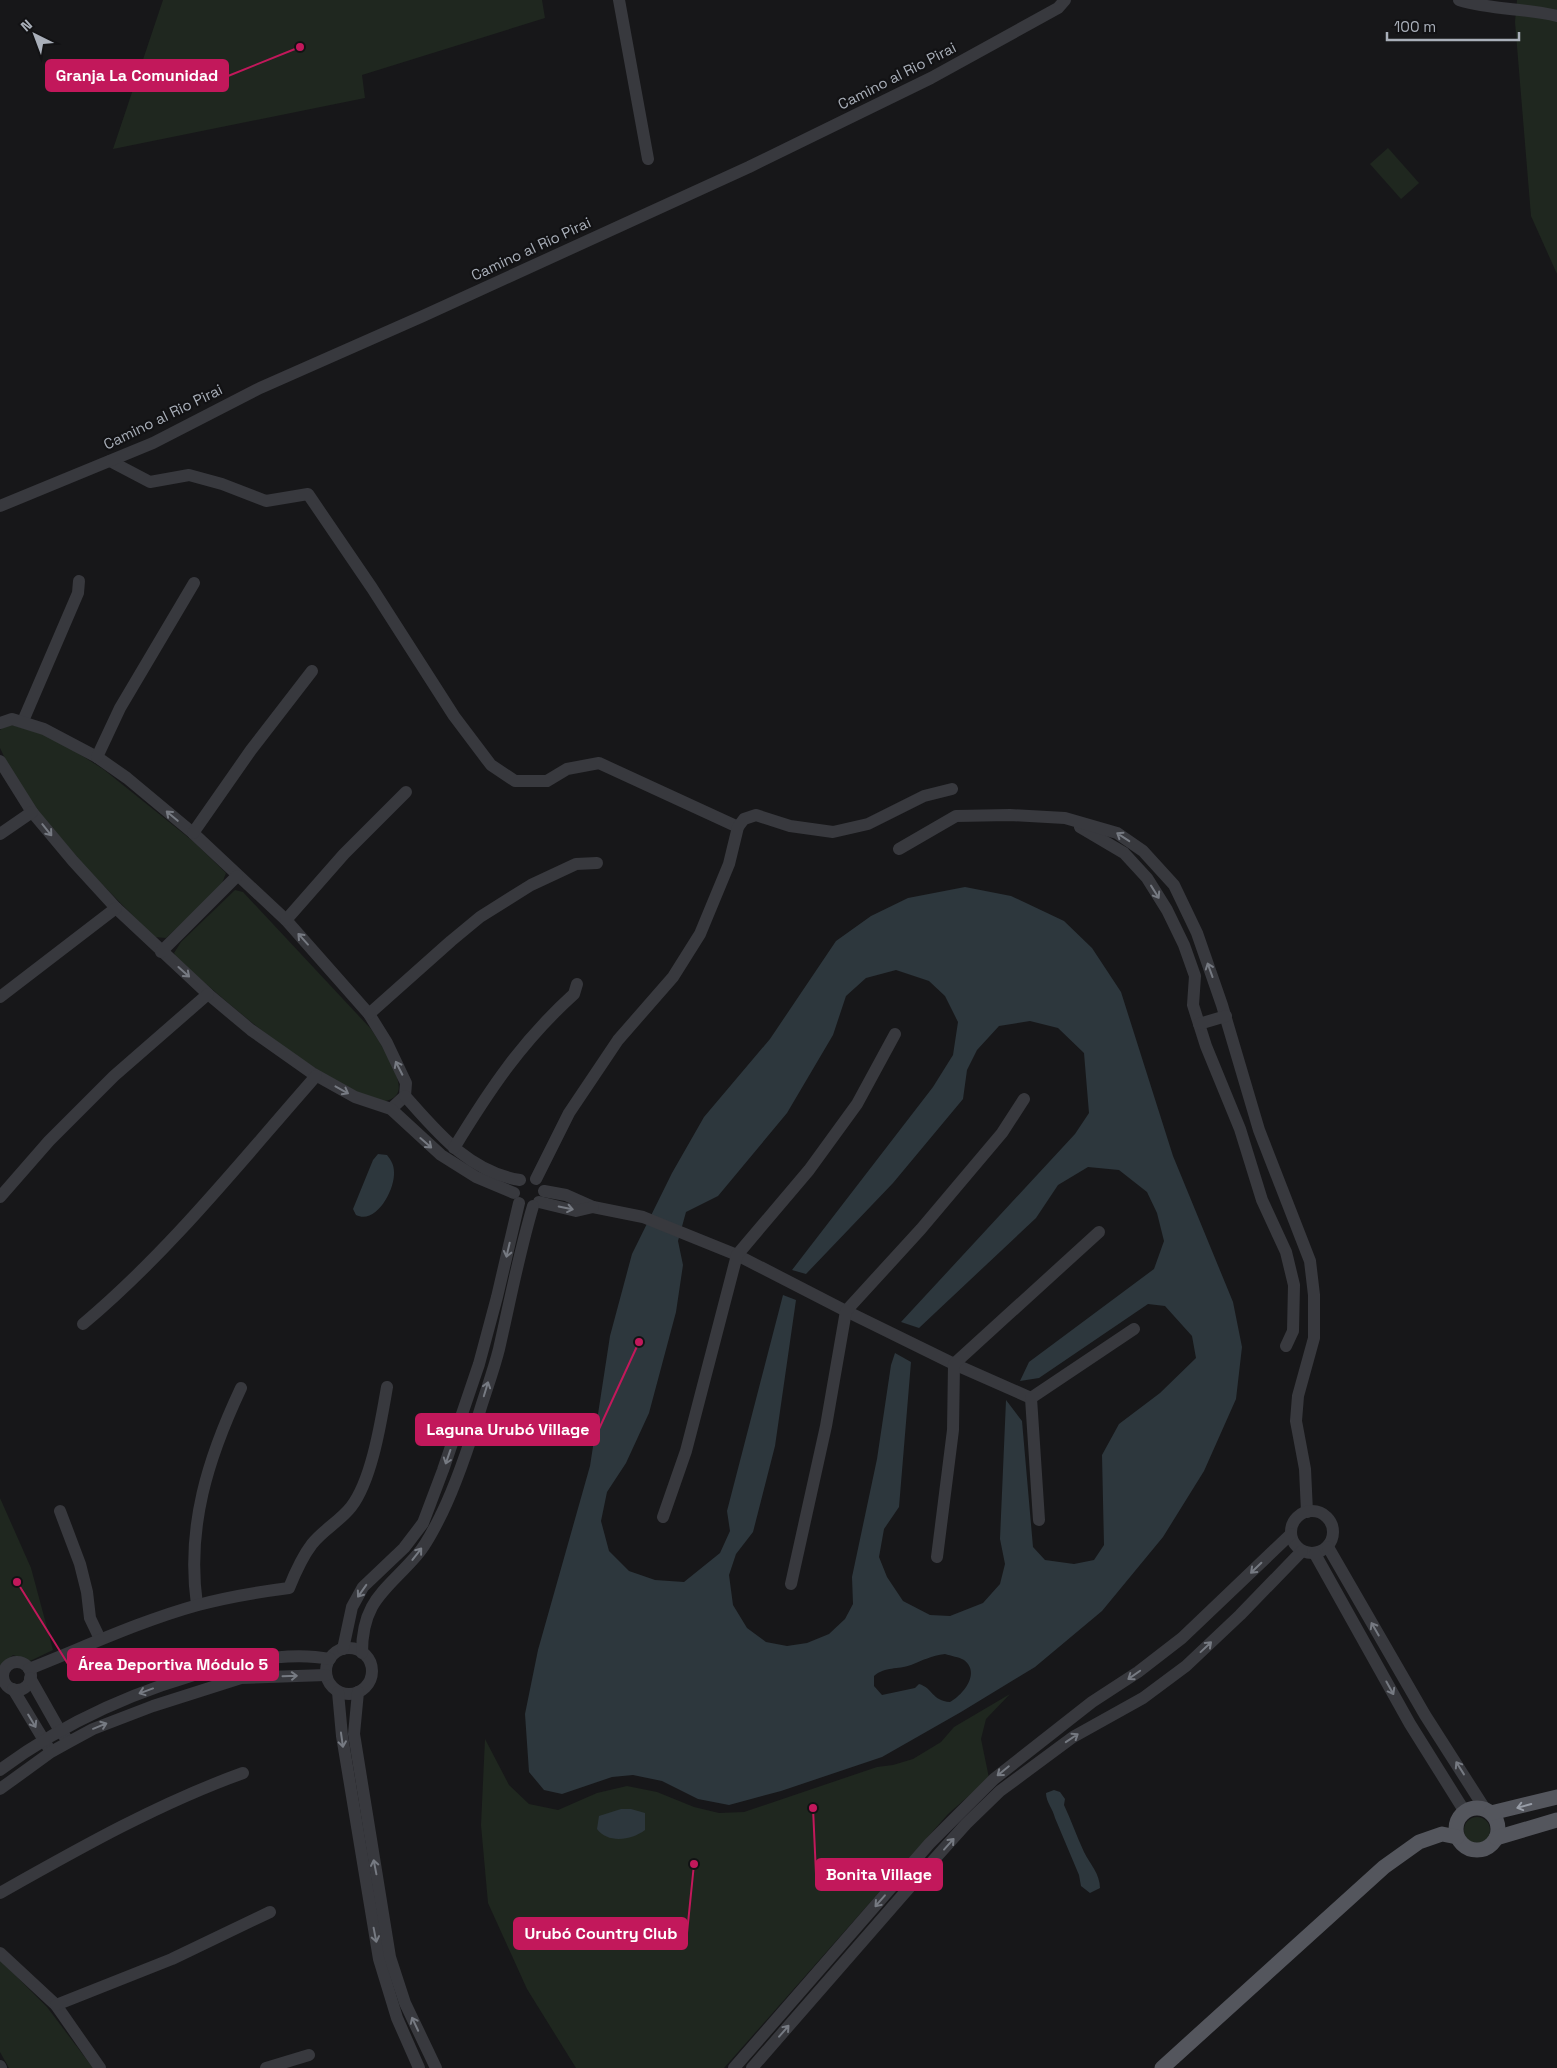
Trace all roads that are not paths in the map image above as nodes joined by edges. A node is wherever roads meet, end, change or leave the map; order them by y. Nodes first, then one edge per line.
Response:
1 (619, 0) edge
2 (1065, 0) edge
3 (1458, 0) edge
4 (1557, 16) edge
5 (648, 158) dead end
6 (110, 461) junction
7 (0, 506) edge
8 (79, 581) dead end
9 (194, 583) dead end
10 (312, 671) dead end
11 (23, 721) junction
12 (0, 723) edge
13 (97, 757) junction
14 (0, 761) edge
15 (952, 789) dead end
16 (406, 792) dead end
17 (32, 812) junction
18 (1065, 818) junction
19 (738, 828) junction
20 (193, 833) junction
21 (0, 834) edge
22 (899, 849) dead end
23 (597, 863) dead end
24 (237, 876) junction
25 (116, 908) junction
26 (286, 920) junction
27 (161, 952) junction
28 (577, 984) dead end
29 (208, 994) junction
30 (0, 996) edge
31 (370, 1014) junction
32 (1226, 1016) junction
33 (1199, 1024) junction
34 (895, 1034) dead end
35 (316, 1076) junction
36 (405, 1096) junction
37 (1024, 1099) dead end
38 (391, 1109) junction
39 (454, 1148) junction
40 (536, 1179) junction
41 (520, 1180) junction
42 (0, 1197) edge
43 (517, 1198) junction
44 (539, 1200) junction
45 (1100, 1232) dead end
46 (737, 1255) junction
47 (846, 1311) junction
48 (83, 1324) dead end
49 (1134, 1330) dead end
50 (1286, 1346) dead end
51 (954, 1364) junction
52 (387, 1387) dead end
53 (241, 1388) dead end
54 (1031, 1398) junction
55 (457, 1430) junction
56 (472, 1435) junction
57 (60, 1511) dead end
58 (1307, 1512) junction
59 (663, 1516) dead end
60 (1039, 1520) dead end
61 (1291, 1534) junction
62 (1328, 1547) junction
63 (1302, 1551) junction
64 (1316, 1554) junction
65 (937, 1556) dead end
66 (388, 1564) junction
67 (398, 1575) junction
68 (790, 1584) dead end
69 (196, 1605) junction
70 (100, 1639) junction
71 (343, 1649) junction
72 (362, 1653) junction
73 (330, 1659) junction
74 (30, 1674) junction
75 (326, 1675) junction
76 (180, 1678) junction
77 (6, 1687) edge
78 (338, 1692) junction
79 (358, 1692) junction
80 (183, 1696) junction
81 (60, 1731) junction
82 (44, 1741) junction
83 (69, 1742) junction
84 (52, 1752) junction
85 (0, 1770) edge
86 (243, 1773) dead end
87 (0, 1789) edge
88 (1557, 1797) edge
89 (1488, 1811) junction
90 (1465, 1812) junction
91 (1557, 1820) edge
92 (1457, 1837) junction
93 (1496, 1838) junction
94 (912, 1864) junction
95 (922, 1874) junction
96 (0, 1893) edge
97 (270, 1912) dead end
98 (0, 1953) edge
99 (56, 2005) junction
100 (309, 2055) dead end
101 (100, 2068) edge
102 (266, 2068) edge
103 (419, 2068) edge
104 (436, 2068) edge
105 (734, 2068) edge
106 (752, 2068) edge
107 (1162, 2068) edge

1 - 5 street
2 - 6 street, Camino al Rio Pirai
3 - 4 street
6 - 7 street, Camino al Rio Pirai
6 - 19 street
8 - 11 street
9 - 13 street
10 - 20 street
11 - 12 street
11 - 13 street
20 -> 13 street
14 - 17 street
15 - 19 street
16 - 26 street
17 - 21 street
17 -> 25 street
18 - 22 street
32 -> 18 street
18 -> 33 street
19 - 40 street
20 - 24 street
23 - 31 street
24 - 26 street
24 - 27 street
25 - 27 street
25 - 30 street
31 -> 26 street
27 -> 29 street
28 - 39 street
29 - 35 street
29 - 42 street
36 -> 31 street
32 - 33 street
32 - 58 street
33 - 50 street
34 - 46 street
35 -> 38 street
35 - 48 street
36 - 38 street
36 - 39 street
37 - 47 street
38 -> 43 street
39 - 41 street
40 - 41 street
40 - 44 street
41 - 43 street
43 - 44 street
43 -> 55 street
44 - 46 street
56 -> 44 street
45 - 51 street
46 - 47 street
46 - 59 street
47 - 51 street
47 - 68 street
49 - 54 street
51 - 54 street
51 - 65 street
52 - 69 street
53 - 69 street
54 - 60 street
55 - 56 street
55 -> 66 street
67 -> 56 street
57 - 70 street
58 - 61 street
58 - 62 street
61 - 63 street
61 -> 94 street
62 - 64 street
89 -> 62 street
63 - 64 street
95 -> 63 street
64 -> 90 street
66 - 67 street
66 -> 71 street
67 - 72 street
69 - 70 street
70 - 74 street
71 - 72 street
71 - 73 street
72 - 79 street
73 - 75 street
73 - 76 street
74 - 77 street
74 - 77 street
74 - 81 street
75 - 78 street
80 -> 75 street
76 - 80 street
76 -> 81 street
77 -> 82 street
78 - 79 street
78 -> 103 street
104 -> 79 street
83 -> 80 street
81 - 82 street
81 - 83 street
82 - 84 street
82 - 85 street
83 - 84 street
84 - 87 street
86 - 96 street
88 -> 89 main road
89 - 90 main road
89 - 93 main road
90 - 92 main road
91 - 93 main road
92 - 93 main road
92 - 107 main road
94 - 95 street
94 -> 105 street
106 -> 95 street
97 - 99 street
98 - 99 street
99 - 101 street
100 - 102 street

